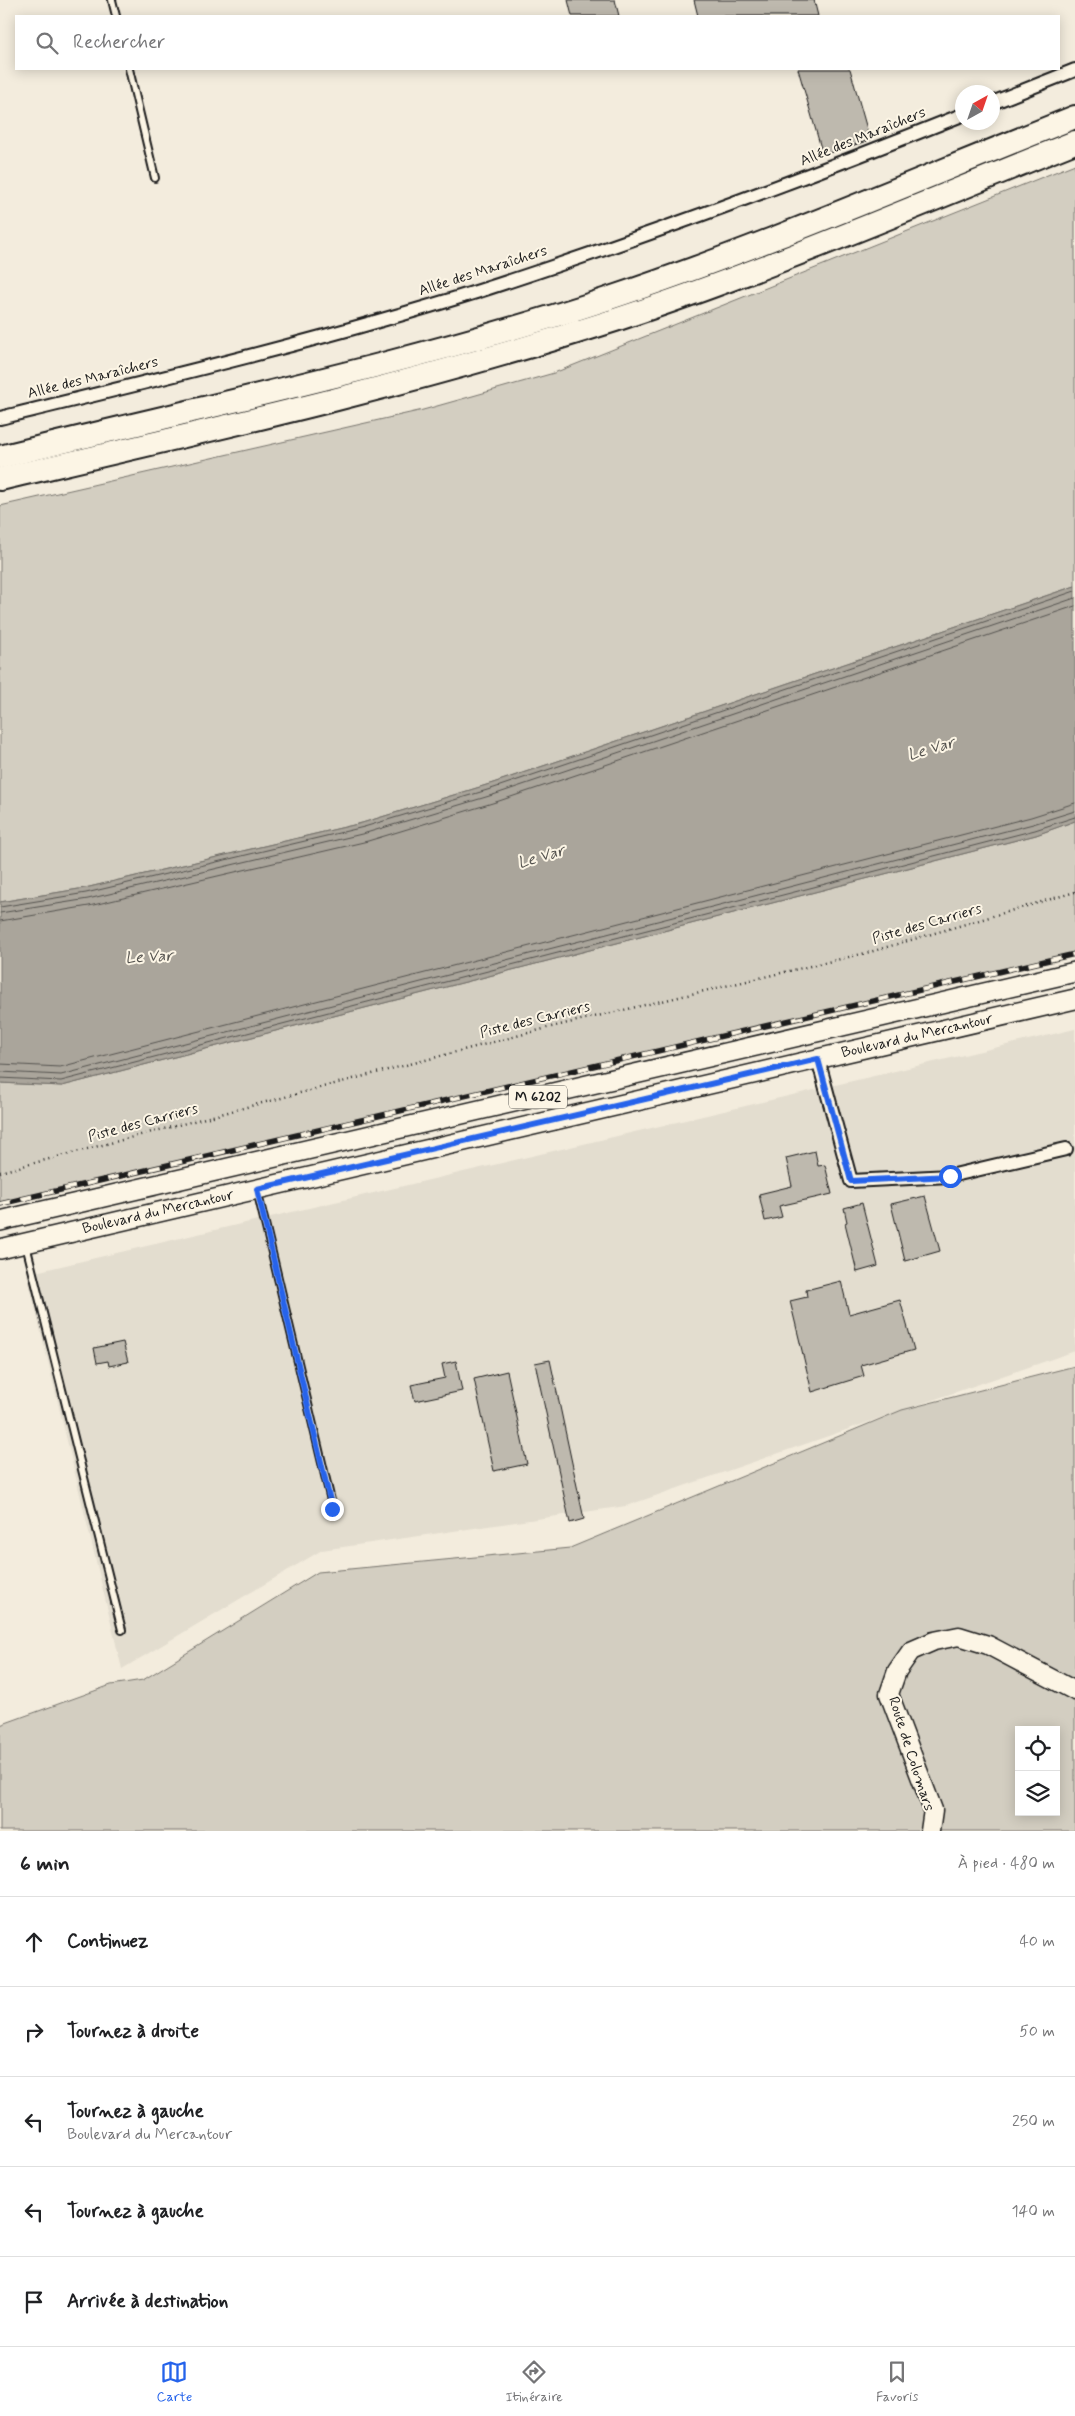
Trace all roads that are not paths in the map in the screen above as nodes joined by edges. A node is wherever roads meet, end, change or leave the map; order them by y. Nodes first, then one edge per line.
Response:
1 (112, 0) edge
2 (116, 15) edge
3 (129, 70) edge
4 (1075, 70) edge
5 (1000, 100) edge
6 (1075, 104) edge
7 (1075, 117) edge
8 (955, 118) edge
9 (1075, 142) edge
10 (155, 178) dead end
11 (911, 182) junction
12 (0, 418) edge
13 (0, 457) edge
14 (0, 479) edge
15 (1075, 972) edge
16 (1075, 999) edge
17 (818, 1059) junction
18 (1066, 1149) dead end
19 (257, 1189) junction
20 (0, 1220) edge
21 (25, 1244) junction
22 (0, 1250) edge
23 (332, 1509) dead end
24 (122, 1630) dead end
25 (1075, 1691) edge
26 (930, 1831) edge

1 - 2 lane
3 - 10 lane
4 - 5 street
6 - 11 highway
7 - 11 highway
8 - 12 street, Allée des Maraîchers
9 - 14 highway
11 - 13 highway
15 - 20 main road, Boulevard du Mercantour / M 6202
16 - 17 main road, Boulevard du Mercantour / M 6202
17 - 18 street
17 - 19 main road, Boulevard du Mercantour / M 6202
19 - 21 main road, Boulevard du Mercantour / M 6202
19 - 23 lane
21 - 22 main road, Boulevard du Mercantour / M 6202
21 - 24 lane
25 - 26 street, Route de Colomars

